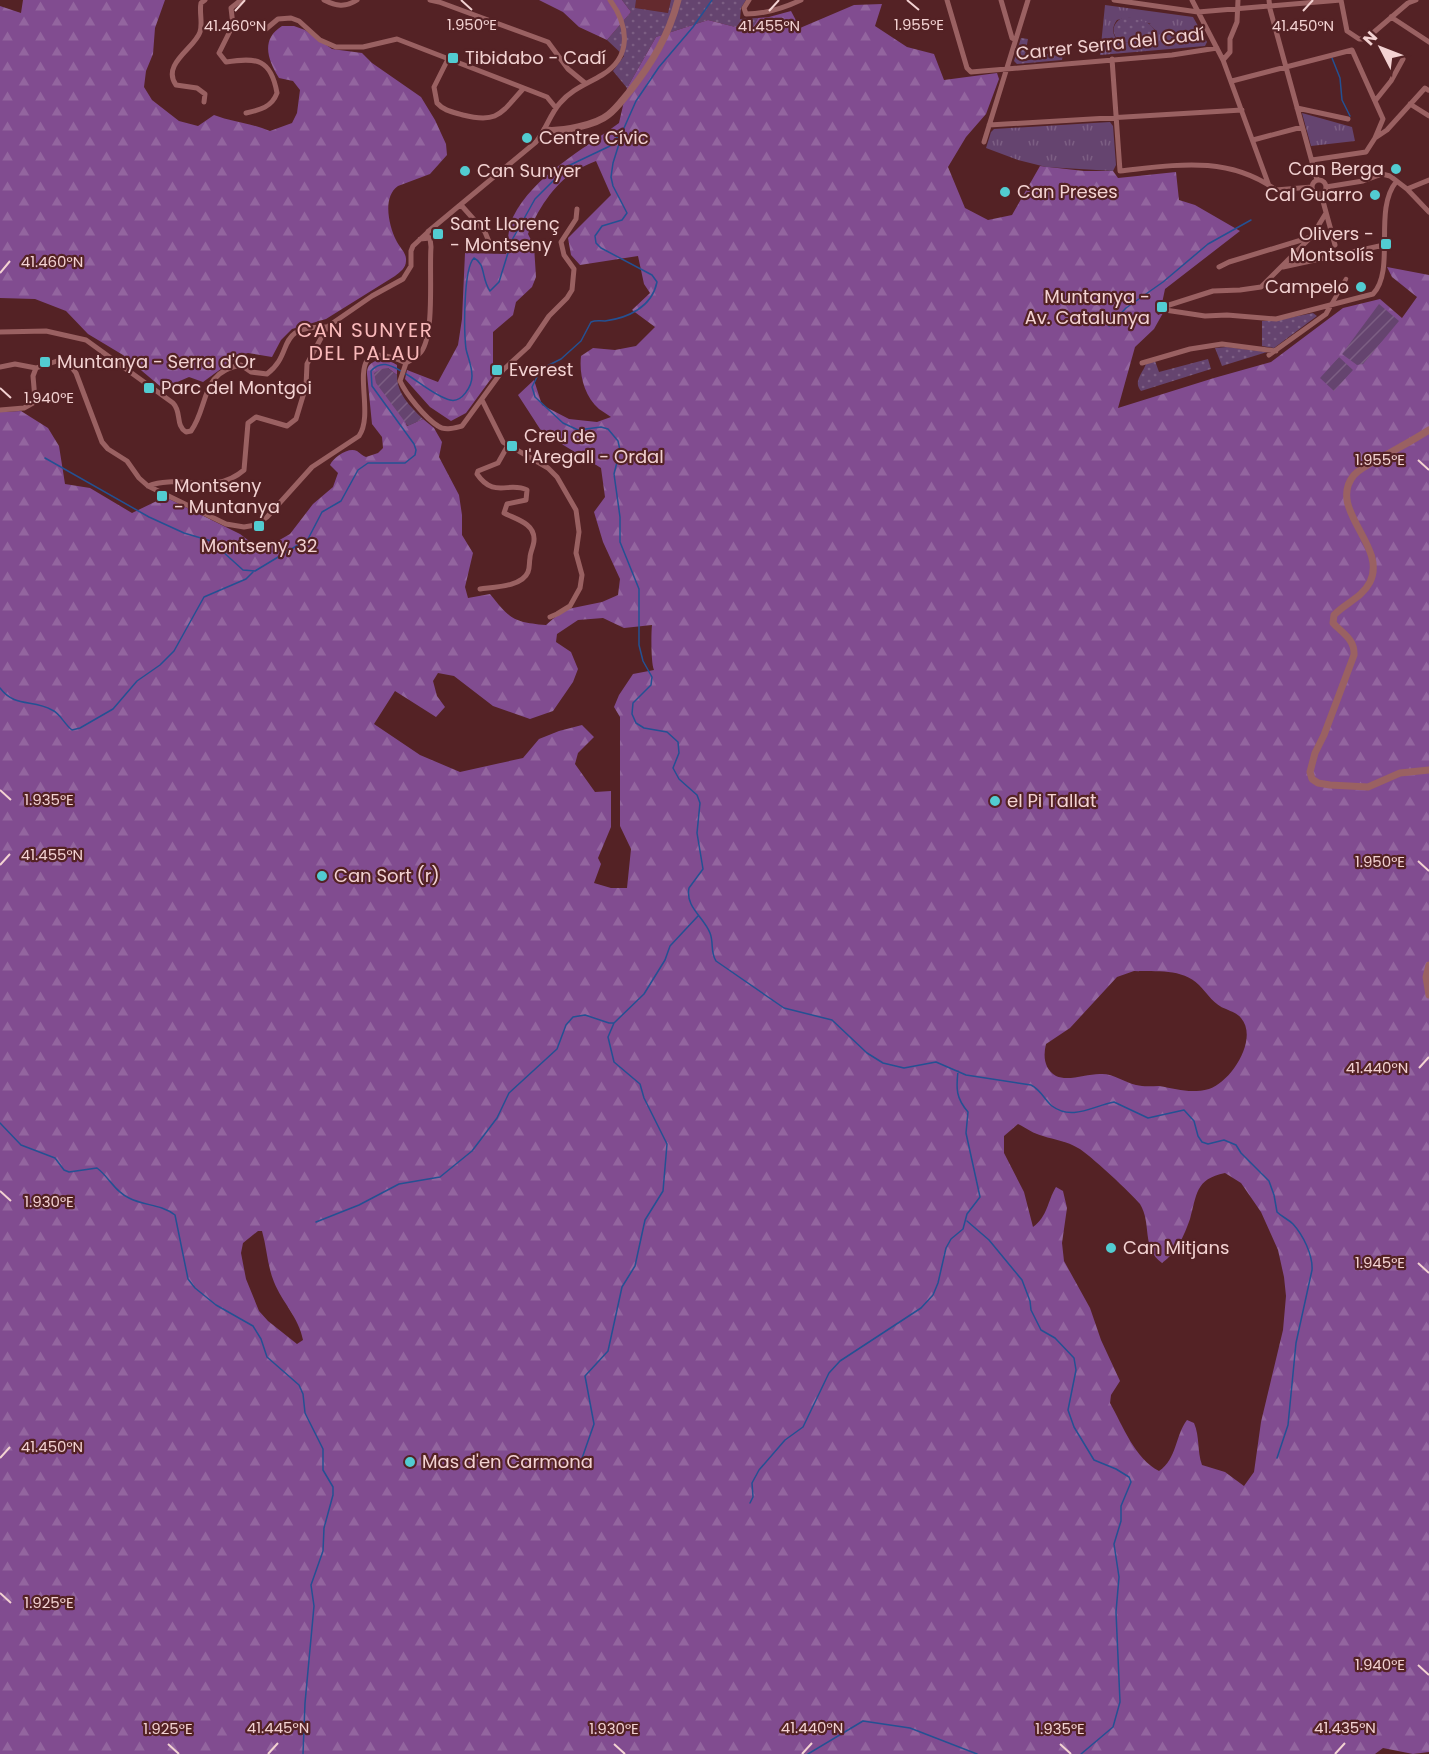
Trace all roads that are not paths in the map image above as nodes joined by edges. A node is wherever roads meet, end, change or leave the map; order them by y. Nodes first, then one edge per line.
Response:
1 (205, 0) edge
2 (242, 0) edge
3 (324, 0) edge
4 (357, 0) edge
5 (430, 0) edge
6 (610, 0) edge
7 (749, 0) edge
8 (801, 0) edge
9 (947, 0) edge
10 (1001, 0) edge
11 (1028, 0) edge
12 (1113, 0) edge
13 (1192, 0) edge
14 (1238, 0) edge
15 (1341, 0) edge
16 (1416, 0) edge
17 (677, 3) edge
18 (1269, 3) edge
19 (1238, 9) junction
20 (1198, 12) junction
21 (1391, 18) junction
22 (1021, 21) junction
23 (1007, 22) junction
24 (266, 29) dead end
25 (1015, 37) junction
26 (1429, 42) edge
27 (1217, 48) junction
28 (448, 59) junction
29 (1112, 59) junction
30 (1403, 59) dead end
31 (1223, 60) junction
32 (1285, 66) junction
33 (1006, 69) junction
34 (1232, 81) junction
35 (585, 83) junction
36 (523, 88) junction
37 (1428, 90) edge
38 (1375, 101) junction
39 (204, 102) dead end
40 (1410, 104) junction
41 (556, 108) junction
42 (1297, 108) junction
43 (1242, 110) junction
44 (246, 113) dead end
45 (1429, 116) edge
46 (1115, 119) junction
47 (1348, 119) dead end
48 (989, 124) junction
49 (1302, 127) junction
50 (545, 130) junction
51 (1375, 138) junction
52 (1253, 140) junction
53 (984, 142) dead end
54 (1312, 160) junction
55 (1317, 180) junction
56 (1429, 180) edge
57 (1396, 182) junction
58 (1268, 183) junction
59 (1312, 187) junction
60 (1326, 187) junction
61 (1407, 189) junction
62 (1321, 194) junction
63 (461, 205) junction
64 (577, 209) dead end
65 (1429, 212) edge
66 (1326, 213) junction
67 (431, 234) junction
68 (1312, 236) junction
69 (1335, 244) dead end
70 (1384, 244) junction
71 (492, 249) dead end
72 (1219, 267) dead end
73 (1283, 267) junction
74 (1346, 279) dead end
75 (1331, 305) junction
76 (327, 327) junction
77 (0, 332) edge
78 (1276, 351) junction
79 (1269, 356) dead end
80 (405, 363) junction
81 (1142, 363) dead end
82 (0, 367) edge
83 (36, 368) junction
84 (482, 400) junction
85 (0, 410) edge
86 (1429, 430) edge
87 (507, 447) junction
88 (148, 486) junction
89 (480, 588) dead end
90 (550, 616) dead end
91 (1429, 770) edge
92 (1429, 964) edge
93 (1429, 995) edge

1 - 39 street
2 - 44 street
3 - 4 street
5 - 35 street
6 - 35 street
7 - 8 street
9 - 33 street, Carrer Serra del Cadí
10 - 23 street
11 - 22 street
12 - 20 street
13 - 20 street
14 - 19 street
15 - 18 street
15 - 21 street
16 - 21 street
17 - 50 street
18 - 19 street
18 - 32 street
19 - 20 street
19 - 31 street
20 - 27 street
21 - 26 street
22 - 23 street
22 - 25 street
23 - 25 street
24 - 28 street
25 - 33 street
27 - 29 street, Carrer Serra del Cadí
27 - 31 street
28 - 36 street
28 - 36 street
29 - 33 street, Carrer Serra del Cadí
29 - 46 street
30 - 38 street
31 - 34 street
32 - 34 street
32 - 38 street
32 - 42 street
33 - 48 street
34 - 43 street
35 - 41 street
36 - 41 street
37 - 40 street
38 - 51 street
40 - 45 street
40 - 51 street
41 - 50 street
42 - 47 street
42 - 49 street
43 - 46 street
43 - 52 street
46 - 48 street
46 - 58 street
48 - 53 street
49 - 52 street
49 - 54 street
50 - 63 street
51 - 54 street
52 - 58 street
54 - 55 street
55 - 59 street
55 - 60 street
56 - 61 street
57 - 60 street
57 - 61 street
57 - 70 street
58 - 59 street
59 - 62 street
60 - 62 street
61 - 65 street
62 - 66 street
63 - 67 street
63 - 71 street
64 - 84 street
66 - 68 street
66 - 69 street
67 - 76 street
67 - 80 street
68 - 72 street
68 - 73 street
70 - 73 street
70 - 75 street
73 - 75 street
74 - 75 street
75 - 78 street
76 - 77 street
76 - 88 street
78 - 79 street
78 - 81 street
80 - 84 street
80 - 88 street
82 - 83 street
83 - 85 street
83 - 88 street
84 - 87 street
86 - 91 street
87 - 89 street
87 - 90 street
92 - 93 street

